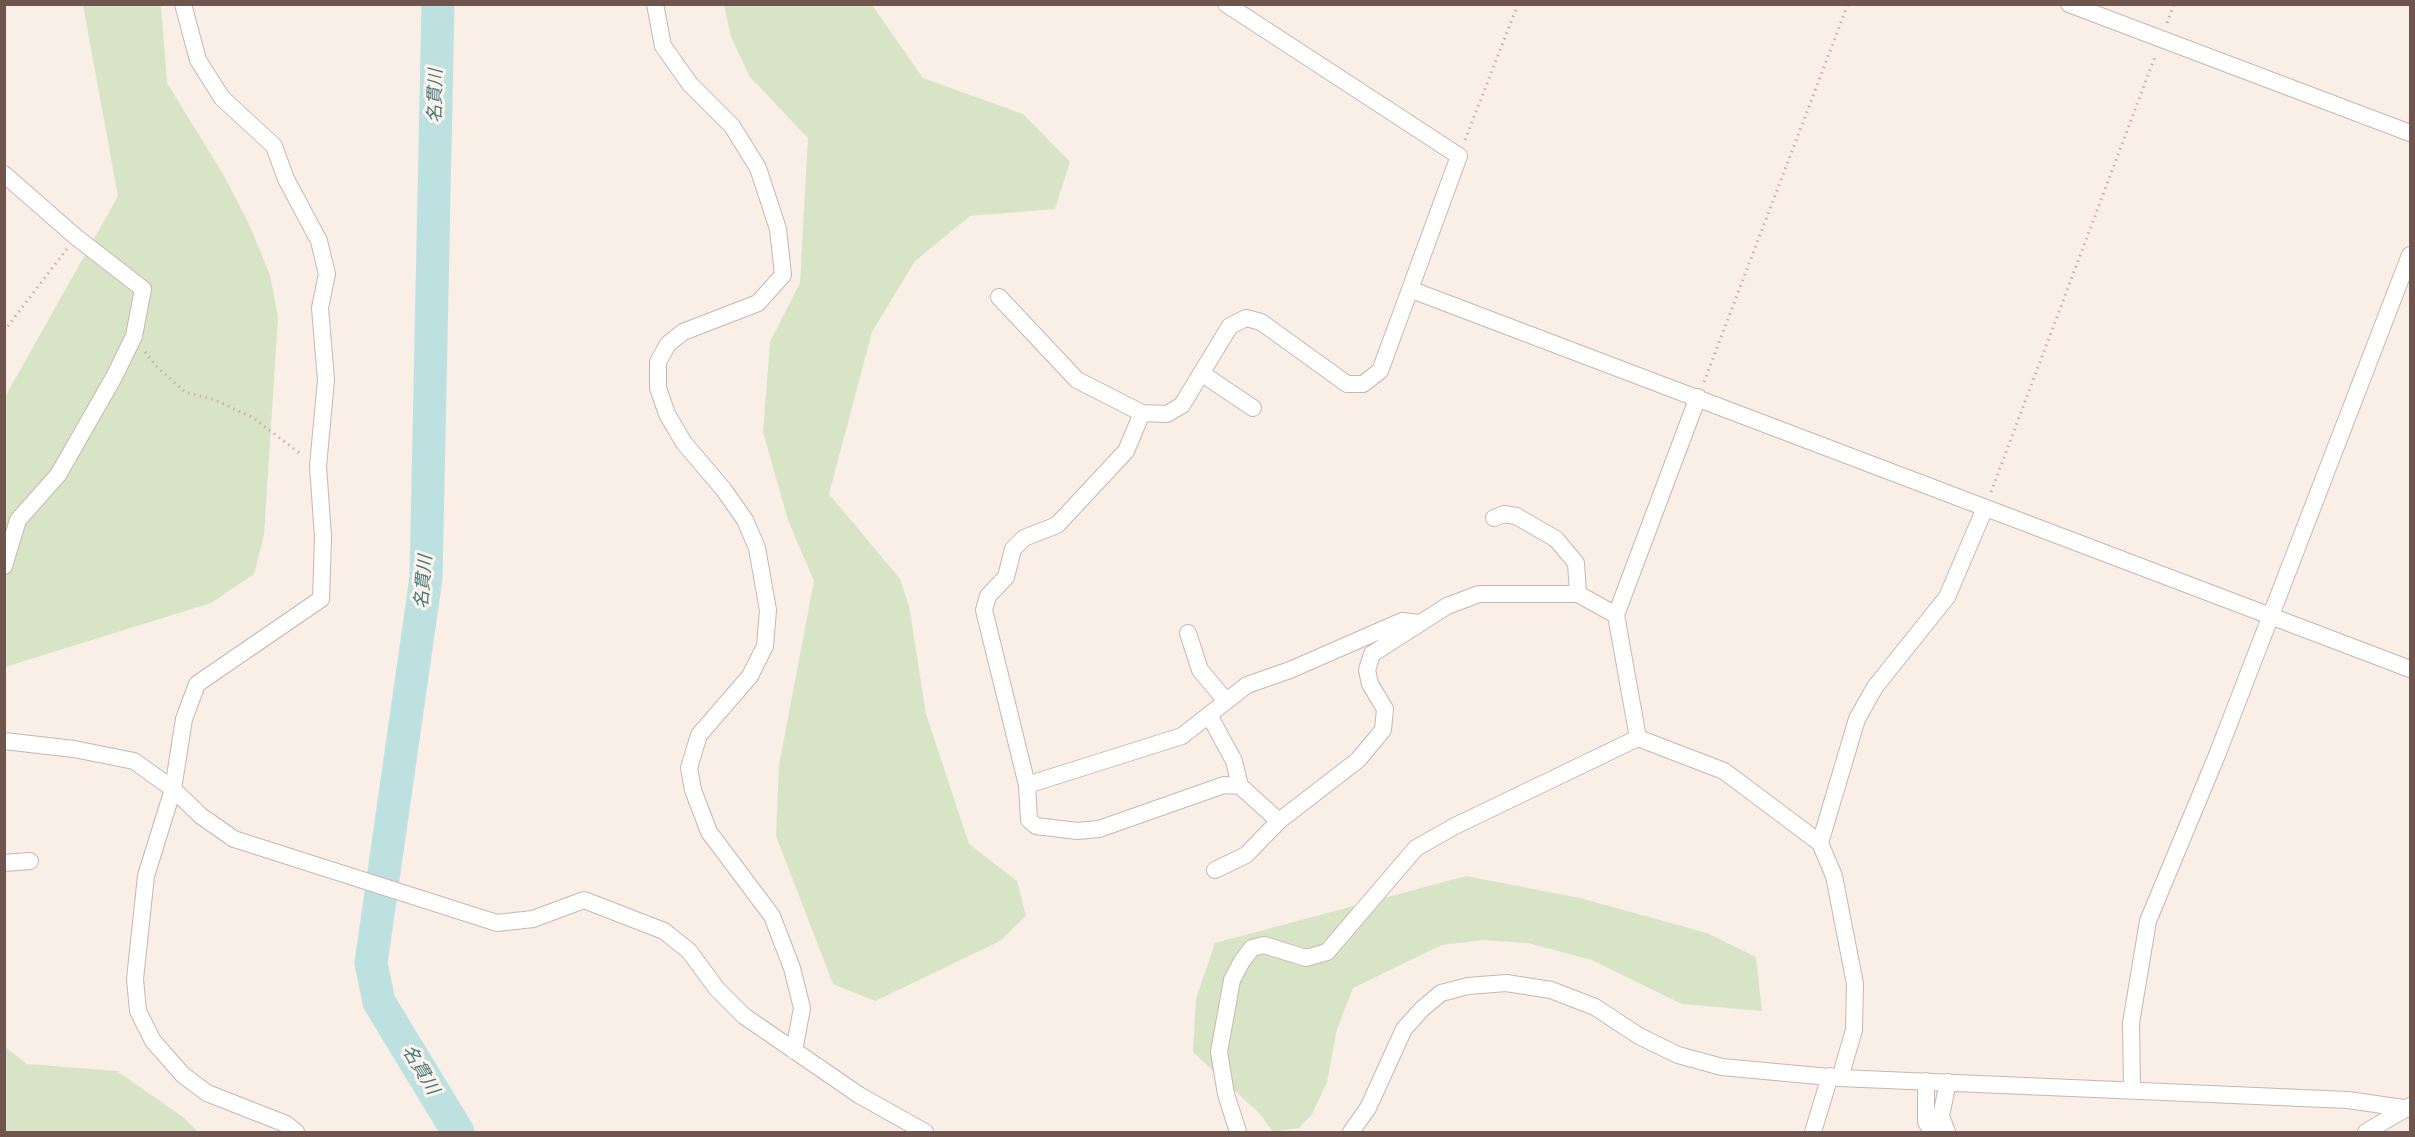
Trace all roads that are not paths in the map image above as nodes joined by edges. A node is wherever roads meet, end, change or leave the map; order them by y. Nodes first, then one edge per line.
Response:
1 (183, 4) edge
2 (655, 4) edge
3 (1226, 4) edge
4 (2069, 4) edge
5 (2410, 133) edge
6 (4, 174) edge
7 (2410, 255) edge
8 (1412, 290) junction
9 (999, 297) dead end
10 (1202, 373) junction
11 (1698, 397) junction
12 (1253, 408) dead end
13 (1142, 413) junction
14 (1985, 508) junction
15 (1494, 518) dead end
16 (4, 566) edge
17 (1578, 594) junction
18 (1616, 615) junction
19 (2272, 615) junction
20 (1420, 623) junction
21 (1188, 633) dead end
22 (2410, 669) edge
23 (1226, 701) junction
24 (1209, 715) junction
25 (1638, 738) junction
26 (4, 741) edge
27 (1027, 785) junction
28 (1240, 786) junction
29 (173, 789) junction
30 (1279, 821) junction
31 (1820, 843) junction
32 (30, 861) dead end
33 (4, 863) edge
34 (1215, 870) dead end
35 (794, 1051) junction
36 (1835, 1077) junction
37 (1926, 1081) junction
38 (1948, 1082) junction
39 (2132, 1089) junction
40 (2410, 1108) edge
41 (296, 1132) edge
42 (925, 1132) edge
43 (1238, 1132) edge
44 (1351, 1132) edge
45 (1813, 1132) edge
46 (1932, 1132) edge
47 (1947, 1132) edge
48 (2366, 1132) edge

1 - 29 street
2 - 35 street
3 - 8 street
4 - 5 street
6 - 16 street
7 - 19 street
8 - 10 street
8 - 11 street
9 - 13 street
10 - 12 street
10 - 13 street
11 - 14 street
11 - 18 street
13 - 27 street
14 - 19 street
14 - 31 street
15 - 17 street
17 - 18 street
17 - 20 street
18 - 25 street
19 - 22 street
19 - 39 street
20 - 23 street
20 - 30 street
21 - 23 street
23 - 24 street
24 - 27 street
24 - 28 street
25 - 31 street
25 - 43 street
26 - 29 street
27 - 28 street
28 - 30 street
29 - 35 street
29 - 41 street
30 - 34 street
31 - 36 street
32 - 33 street
35 - 42 street
36 - 37 street
36 - 44 street
36 - 45 street
37 - 38 street
37 - 46 street
38 - 39 street
38 - 47 street
39 - 40 street
40 - 48 street

